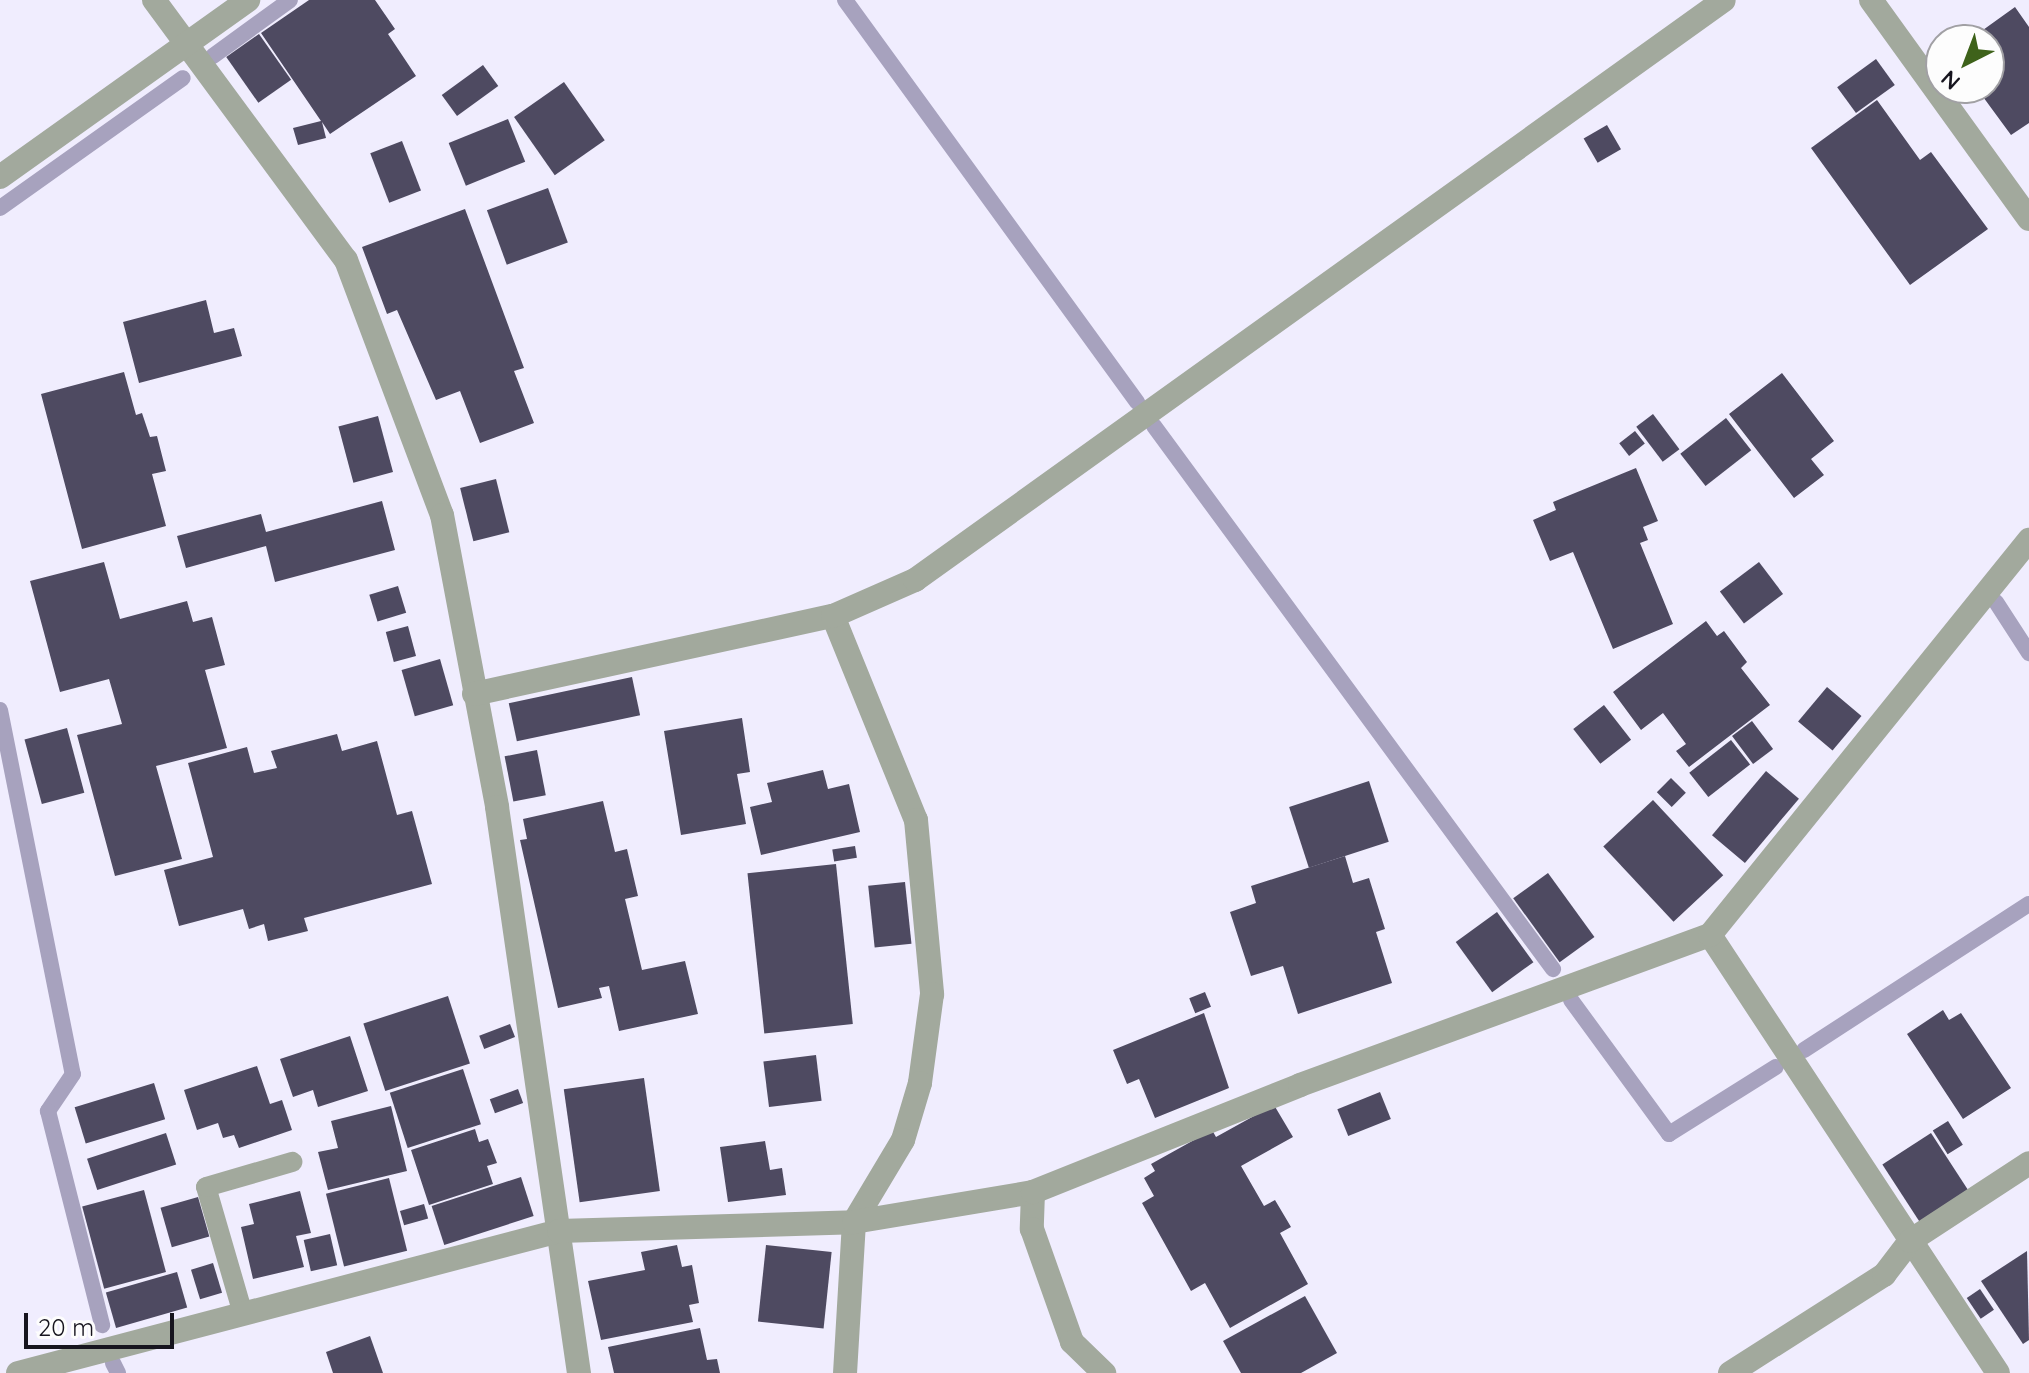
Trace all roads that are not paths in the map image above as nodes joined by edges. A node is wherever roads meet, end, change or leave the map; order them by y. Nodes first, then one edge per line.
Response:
1 (154, 0) edge
2 (248, 0) edge
3 (1724, 0) edge
4 (1871, 0) edge
5 (186, 45) junction
6 (0, 177) edge
7 (2029, 219) edge
8 (2029, 540) edge
9 (833, 616) junction
10 (474, 694) junction
11 (1710, 935) junction
12 (292, 1162) dead end
13 (2029, 1163) edge
14 (1033, 1192) junction
15 (854, 1222) junction
16 (559, 1231) junction
17 (1910, 1241) junction
18 (243, 1314) junction
19 (18, 1373) edge
20 (579, 1373) edge
21 (845, 1373) edge
22 (1104, 1373) edge
23 (1730, 1373) edge
24 (1998, 1373) edge

1 - 5 street
2 - 5 street
3 - 9 street
4 - 7 street
5 - 6 street
5 - 10 street
8 - 11 street
9 - 10 street
9 - 15 street
10 - 16 street
11 - 14 street
11 - 17 street
12 - 18 lane
13 - 17 street
14 - 15 street
14 - 22 street
15 - 16 street
15 - 21 street
16 - 18 street
16 - 20 street
17 - 23 street
17 - 24 street
18 - 19 street

